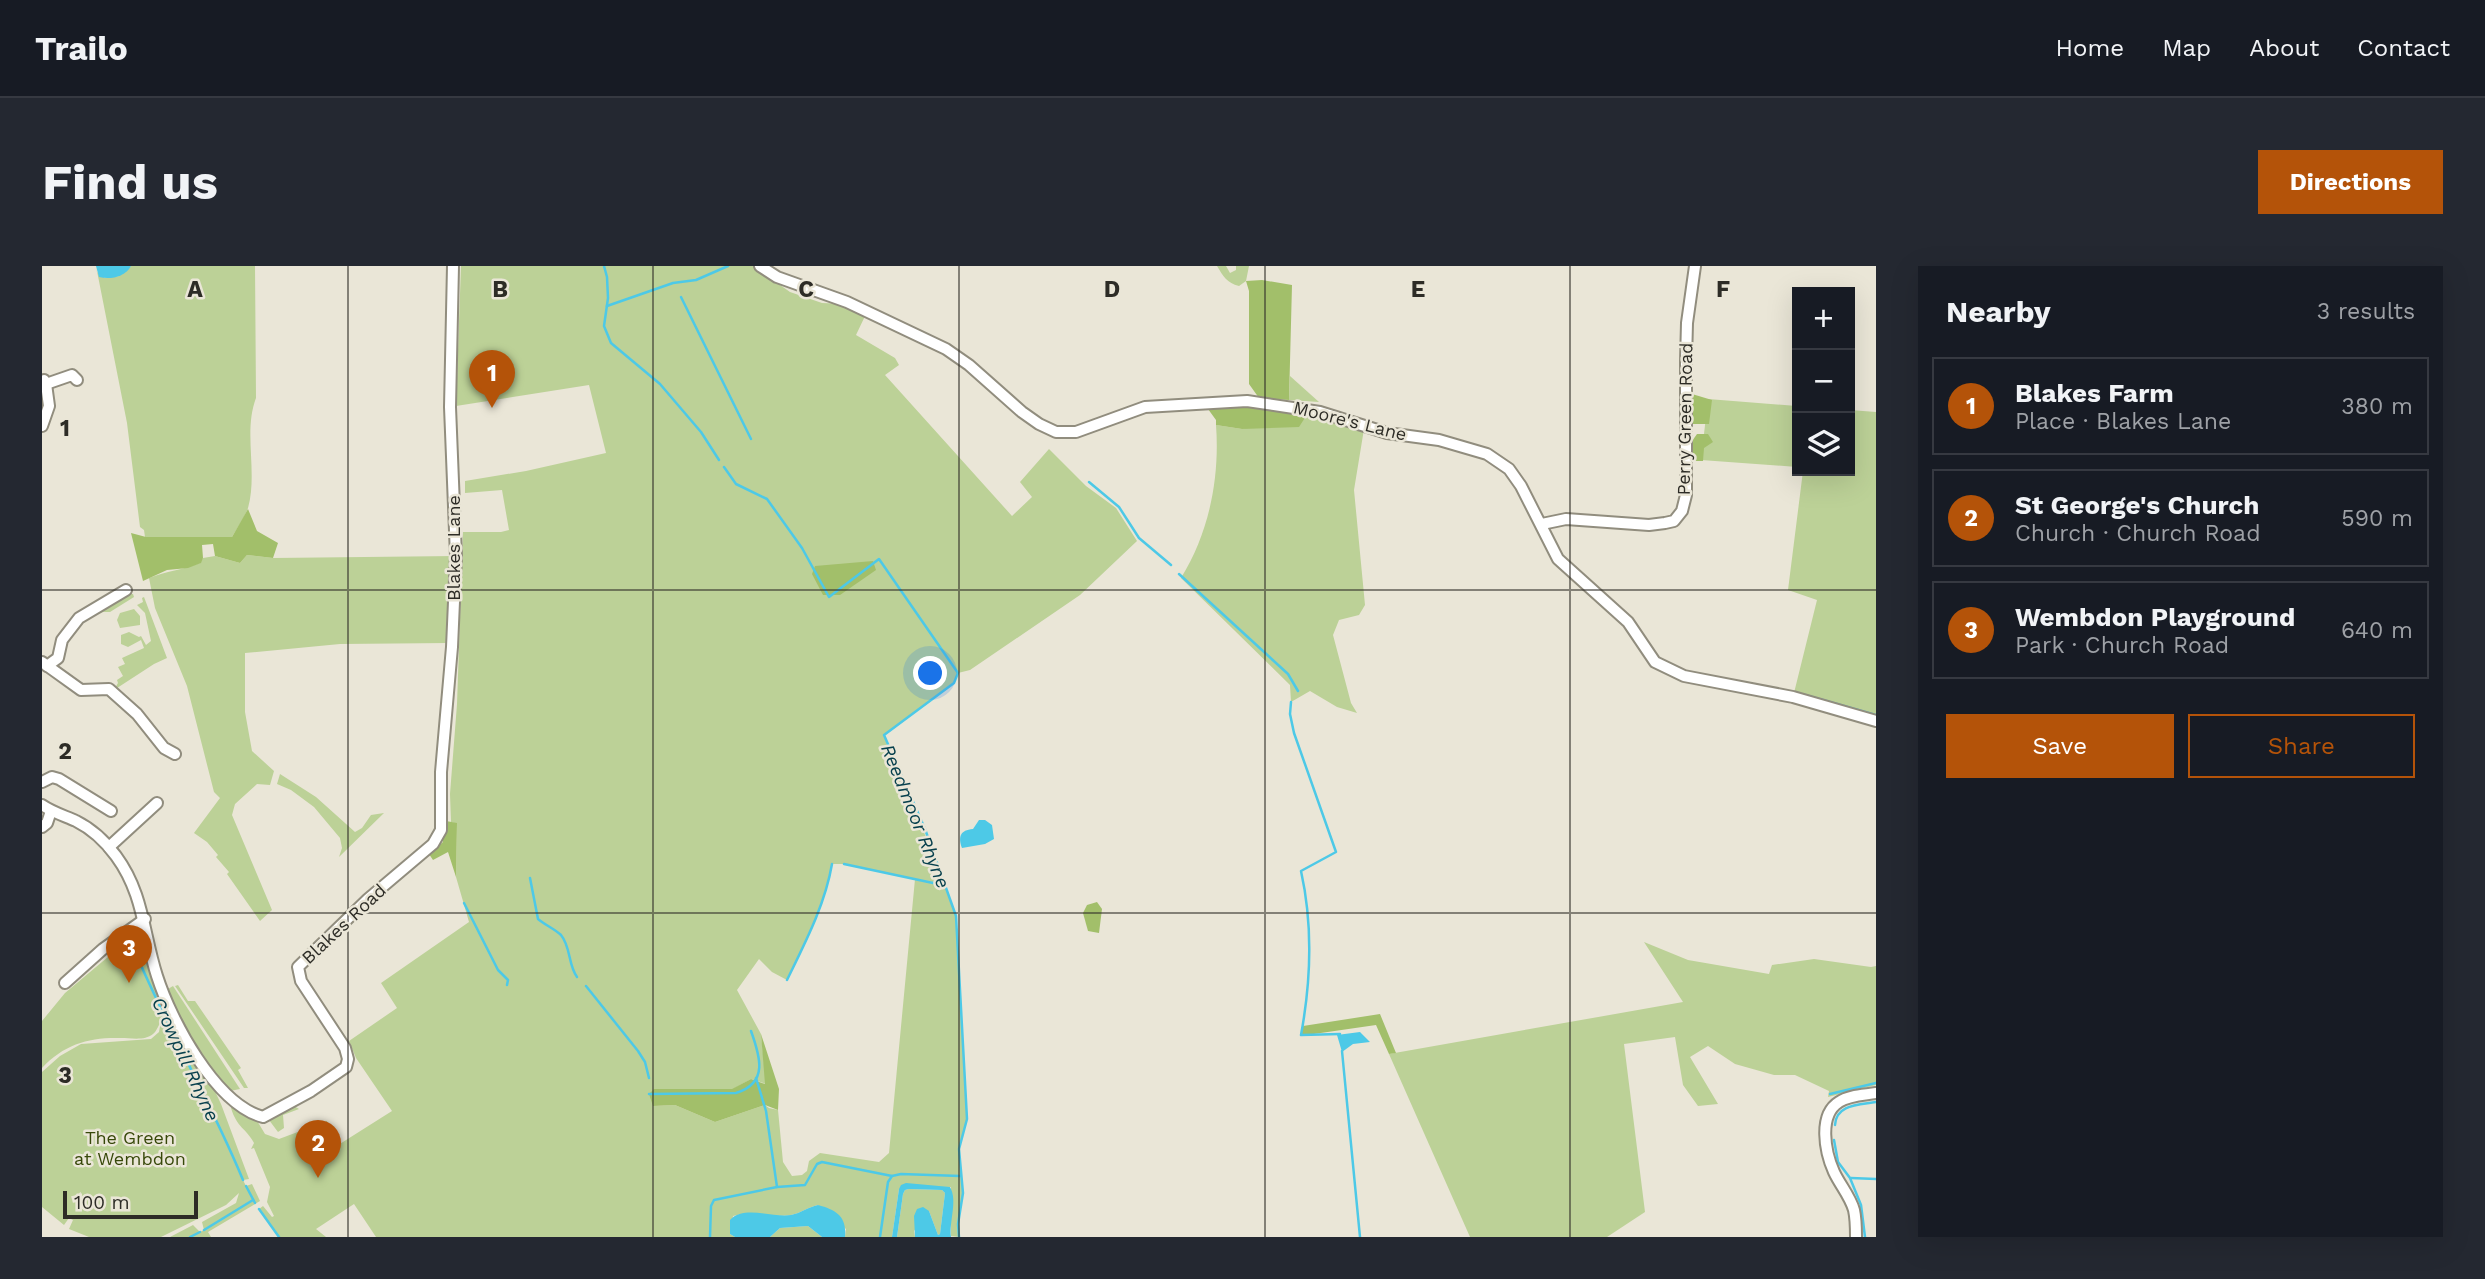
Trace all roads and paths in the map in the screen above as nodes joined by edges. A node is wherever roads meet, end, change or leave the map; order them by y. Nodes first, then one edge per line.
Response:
1 (453, 266) edge
2 (760, 266) edge
3 (1695, 266) edge
4 (77, 380) dead end
5 (44, 381) edge
6 (42, 426) edge
7 (1542, 524) junction
8 (126, 590) dead end
9 (44, 664) edge
10 (1876, 722) edge
11 (175, 754) dead end
12 (42, 782) edge
13 (157, 803) dead end
14 (47, 808) edge
15 (111, 811) dead end
16 (42, 827) edge
17 (441, 830) joint
18 (109, 847) junction
19 (145, 919) junction
20 (65, 983) dead end
21 (1876, 1093) edge
22 (1856, 1237) edge

1 - 17 street, Blakes Lane
2 - 7 street, Moore's Lane
3 - 7 street, Perry Green Road
4 - 5 street
5 - 6 street
7 - 10 street, Moore's Lane
8 - 9 street
9 - 11 street
12 - 15 street
13 - 18 street
14 - 16 street
14 - 18 street
17 - 19 street, Blakes Road
18 - 19 street
19 - 20 street
21 - 22 street

